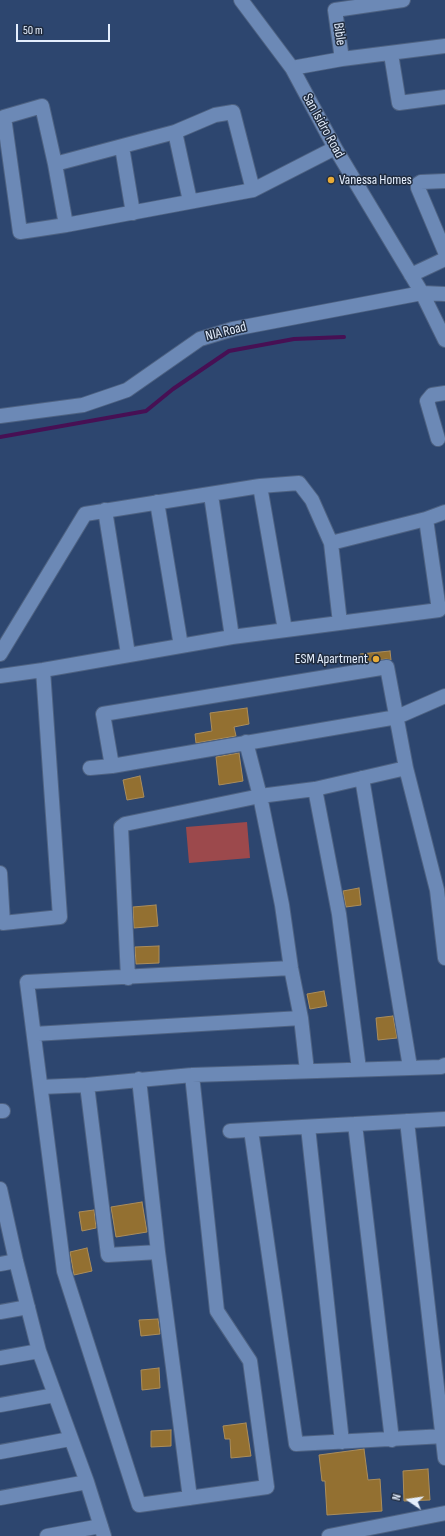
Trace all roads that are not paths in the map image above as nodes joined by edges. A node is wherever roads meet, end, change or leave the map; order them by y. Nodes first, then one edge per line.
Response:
1 (241, 0) edge
2 (403, 0) edge
3 (445, 46) edge
4 (391, 54) junction
5 (342, 59) junction
6 (292, 68) junction
7 (445, 97) edge
8 (176, 132) junction
9 (122, 147) junction
10 (335, 148) junction
11 (56, 164) junction
12 (445, 181) edge
13 (253, 190) junction
14 (190, 201) junction
15 (133, 213) junction
16 (66, 226) junction
17 (445, 252) edge
18 (445, 259) edge
19 (411, 275) junction
20 (422, 293) junction
21 (445, 294) edge
22 (445, 340) edge
23 (445, 393) edge
24 (0, 416) edge
25 (438, 439) dead end
26 (260, 486) junction
27 (211, 494) junction
28 (157, 502) junction
29 (105, 510) junction
30 (445, 512) edge
31 (426, 519) junction
32 (331, 543) junction
33 (340, 623) junction
34 (285, 630) junction
35 (232, 637) junction
36 (180, 646) junction
37 (0, 654) edge
38 (128, 654) junction
39 (43, 670) junction
40 (0, 676) edge
41 (445, 696) edge
42 (397, 717) junction
43 (246, 742) junction
44 (112, 766) junction
45 (90, 768) dead end
46 (406, 768) junction
47 (362, 778) junction
48 (315, 789) junction
49 (260, 796) junction
50 (0, 873) edge
51 (445, 958) edge
52 (291, 968) junction
53 (128, 978) junction
54 (301, 1018) junction
55 (34, 1034) junction
56 (445, 1065) edge
57 (410, 1067) junction
58 (359, 1069) junction
59 (307, 1071) junction
60 (192, 1075) junction
61 (139, 1079) junction
62 (87, 1085) junction
63 (41, 1087) junction
64 (445, 1119) edge
65 (407, 1121) junction
66 (355, 1124) junction
67 (308, 1127) junction
68 (252, 1130) junction
69 (230, 1131) dead end
70 (0, 1189) edge
71 (158, 1252) junction
72 (16, 1261) junction
73 (0, 1264) edge
74 (28, 1307) junction
75 (0, 1312) edge
76 (39, 1351) junction
77 (0, 1358) edge
78 (55, 1395) junction
79 (0, 1405) edge
80 (444, 1436) edge
81 (70, 1439) junction
82 (392, 1440) junction
83 (342, 1442) junction
84 (0, 1452) edge
85 (445, 1458) edge
86 (87, 1482) junction
87 (0, 1498) edge
88 (190, 1498) junction
89 (445, 1513) edge
90 (102, 1531) edge
91 (47, 1536) edge
92 (329, 1536) edge

1 - 6 street, San Isidro Road
2 - 5 street, Bible
3 - 4 street
4 - 5 street
4 - 7 street
5 - 6 street
6 - 10 street, San Isidro Road
8 - 9 street
8 - 13 street
8 - 14 street
9 - 11 street
9 - 15 street
10 - 13 street
10 - 19 street, San Isidro Road
11 - 16 street
11 - 16 street
12 - 17 street
13 - 14 street
14 - 15 street
15 - 16 street
18 - 19 street
19 - 20 street, San Isidro Road
20 - 21 street, NIA Road
20 - 22 street, San Isidro Road
20 - 24 street, NIA Road
23 - 25 street
26 - 27 street
26 - 32 street
26 - 34 street
27 - 28 street
27 - 35 street
28 - 29 street
28 - 36 street
29 - 37 street
29 - 38 street
30 - 31 street
31 - 32 street
31 - 33 street
32 - 33 street
33 - 34 street
34 - 35 street
35 - 36 street
36 - 38 street
38 - 39 street
39 - 40 street
39 - 50 street
41 - 42 street
42 - 43 street
42 - 44 street
42 - 46 street
43 - 44 street
43 - 49 street
44 - 45 street
46 - 47 street
46 - 51 street
47 - 48 street
47 - 57 street
48 - 49 street
48 - 58 street
49 - 52 street
49 - 53 street
52 - 53 street
52 - 54 street
53 - 55 street
54 - 55 street
54 - 59 street
55 - 63 street
56 - 57 street
57 - 58 street
58 - 59 street
59 - 60 street
60 - 61 street
60 - 88 street
61 - 62 street
61 - 71 street
62 - 63 street
62 - 71 street
63 - 88 street
64 - 65 street
65 - 66 street
65 - 80 street
66 - 67 street
66 - 82 street
67 - 68 street
67 - 83 street
68 - 69 street
68 - 83 street
70 - 72 street
71 - 88 street
72 - 73 street
72 - 74 street
74 - 75 street
74 - 76 street
76 - 77 street
76 - 78 street
78 - 79 street
78 - 81 street
80 - 82 street
80 - 85 street
81 - 84 street
81 - 86 street
82 - 83 street
86 - 87 street
86 - 90 street
89 - 92 street
90 - 91 street

